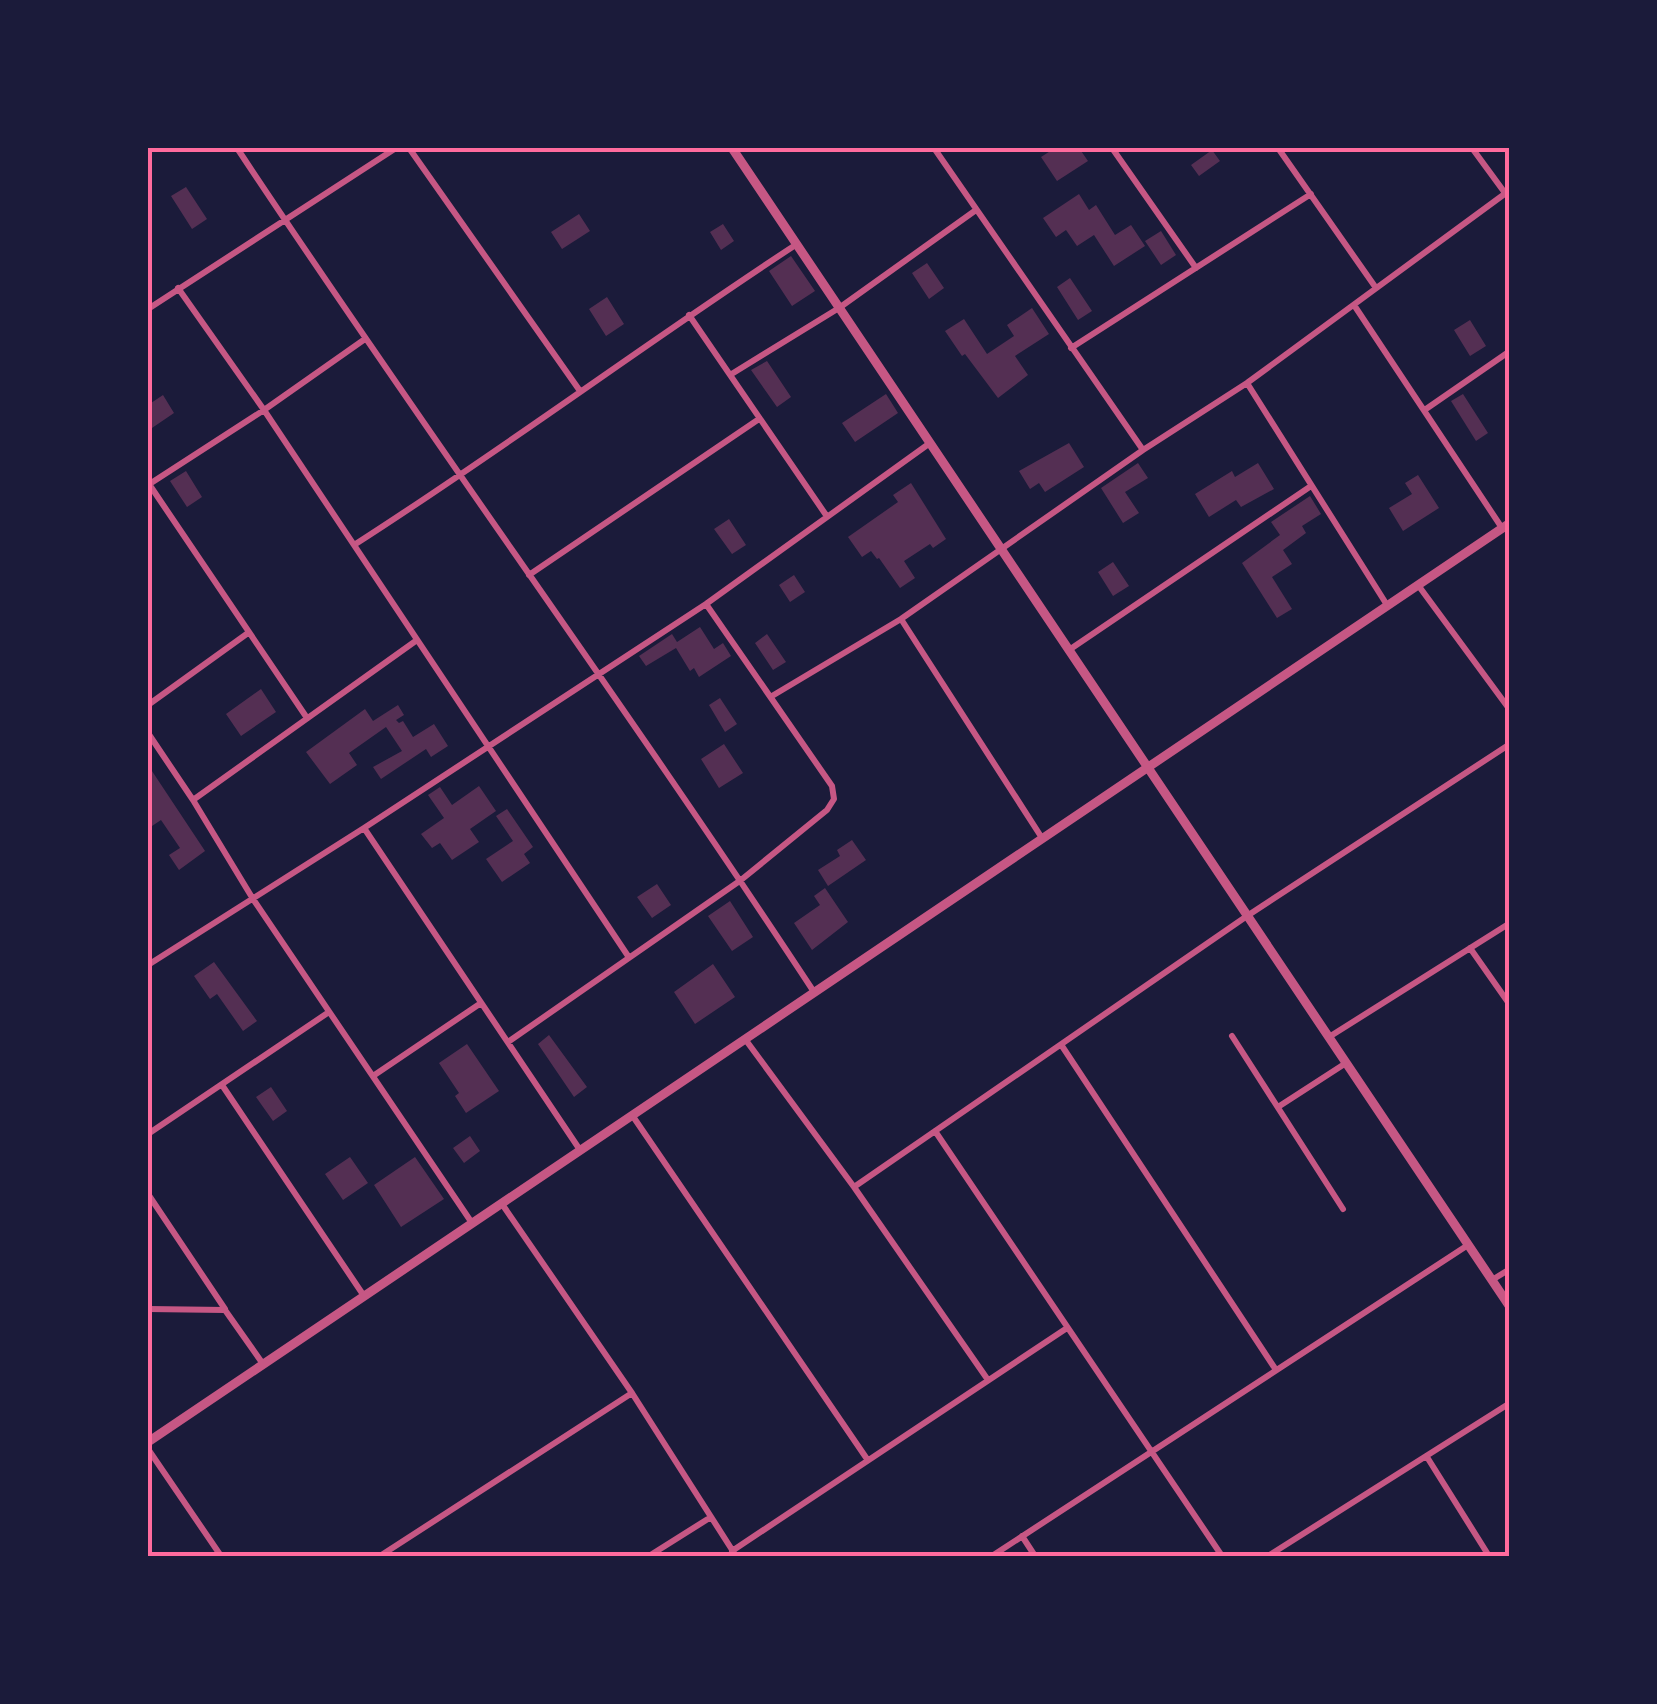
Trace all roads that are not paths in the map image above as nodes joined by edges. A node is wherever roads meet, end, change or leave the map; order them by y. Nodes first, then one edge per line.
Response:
1 (237, 148) edge
2 (396, 148) edge
3 (410, 148) edge
4 (732, 148) edge
5 (934, 148) edge
6 (1112, 148) edge
7 (1278, 148) edge
8 (1472, 148) edge
9 (1507, 192) edge
10 (1311, 194) junction
11 (976, 210) junction
12 (284, 219) junction
13 (796, 244) junction
14 (1196, 268) junction
15 (178, 288) junction
16 (1376, 288) junction
17 (1354, 305) junction
18 (839, 308) junction
19 (148, 309) edge
20 (689, 315) junction
21 (365, 340) junction
22 (1071, 348) junction
23 (1510, 351) edge
24 (730, 375) junction
25 (1247, 383) junction
26 (580, 391) junction
27 (264, 410) junction
28 (1426, 410) junction
29 (759, 419) junction
30 (930, 443) junction
31 (1143, 450) junction
32 (462, 476) junction
33 (148, 484) edge
34 (1311, 486) junction
35 (826, 515) junction
36 (1506, 526) edge
37 (354, 546) junction
38 (1000, 548) junction
39 (529, 575) junction
40 (1418, 585) junction
41 (706, 604) junction
42 (1388, 606) junction
43 (900, 619) junction
44 (248, 632) junction
45 (416, 640) junction
46 (1069, 650) junction
47 (597, 676) junction
48 (772, 696) junction
49 (148, 705) edge
50 (1510, 710) edge
51 (307, 718) junction
52 (148, 734) edge
53 (490, 744) junction
54 (1510, 744) edge
55 (1148, 767) junction
56 (193, 800) junction
57 (364, 828) junction
58 (1042, 838) junction
59 (740, 880) junction
60 (253, 899) junction
61 (1247, 916) junction
62 (1510, 923) edge
63 (1470, 948) junction
64 (628, 956) junction
65 (148, 965) edge
66 (814, 992) junction
67 (480, 1003) junction
68 (1510, 1006) edge
69 (330, 1012) junction
70 (1232, 1036) dead end
71 (1329, 1037) junction
72 (745, 1039) junction
73 (508, 1042) junction
74 (1062, 1046) junction
75 (1346, 1064) junction
76 (373, 1076) junction
77 (222, 1086) junction
78 (1278, 1107) junction
79 (632, 1115) junction
80 (935, 1131) junction
81 (148, 1134) edge
82 (580, 1150) junction
83 (854, 1186) junction
84 (148, 1194) edge
85 (501, 1203) junction
86 (1343, 1209) dead end
87 (472, 1223) junction
88 (1468, 1245) junction
89 (1510, 1269) edge
90 (1492, 1280) junction
91 (364, 1296) junction
92 (1510, 1306) edge
93 (148, 1309) edge
94 (224, 1310) junction
95 (1067, 1328) junction
96 (263, 1364) junction
97 (1276, 1370) junction
98 (988, 1380) junction
99 (632, 1393) junction
100 (1510, 1403) edge
101 (148, 1446) edge
102 (1151, 1454) junction
103 (1426, 1457) junction
104 (867, 1459) junction
105 (711, 1517) junction
106 (1022, 1536) junction
107 (734, 1554) edge
108 (220, 1556) edge
109 (380, 1556) edge
110 (650, 1556) edge
111 (992, 1556) edge
112 (1035, 1556) edge
113 (1222, 1556) edge
114 (1268, 1556) edge
115 (1489, 1556) edge

1 - 12 street
2 - 12 street
3 - 26 street
4 - 13 street
5 - 11 street
6 - 14 street
7 - 10 street
8 - 9 street
9 - 16 street
10 - 14 street
10 - 16 street
11 - 18 street
11 - 22 street
12 - 15 street
12 - 21 street
13 - 18 street
13 - 20 street
14 - 22 street
15 - 19 street
15 - 27 street
16 - 17 street
17 - 25 street
17 - 28 street
18 - 24 street
18 - 30 street
20 - 24 street
20 - 26 street
21 - 27 street
21 - 32 street
22 - 31 street
23 - 28 street
24 - 29 street
25 - 31 street
25 - 34 street
26 - 32 street
27 - 33 street
27 - 37 street
28 - 36 street
29 - 35 street
29 - 39 street
30 - 35 street
30 - 38 street
31 - 38 street
32 - 37 street
32 - 39 street
33 - 44 street
34 - 42 street
34 - 46 street
35 - 41 street
36 - 40 street
37 - 45 street
38 - 43 street
38 - 46 street
39 - 47 street
40 - 42 street
40 - 50 street
41 - 47 street
41 - 48 street
42 - 55 street
43 - 48 street
43 - 58 street
44 - 49 street
44 - 51 street
45 - 51 street
45 - 53 street
46 - 55 street
47 - 53 street
47 - 59 street
48 - 59 street
51 - 56 street
52 - 56 street
53 - 57 street
53 - 64 street
54 - 61 street
55 - 58 street
55 - 61 street
56 - 60 street
57 - 60 street
57 - 67 street
58 - 66 street
59 - 64 street
59 - 66 street
60 - 65 street
60 - 69 street
61 - 71 street
61 - 74 street
62 - 63 street
63 - 68 street
63 - 71 street
64 - 73 street
66 - 72 street
67 - 73 street
67 - 76 street
69 - 76 street
69 - 77 street
70 - 78 street
71 - 75 street
72 - 79 street
72 - 83 street
73 - 82 street
74 - 80 street
74 - 97 street
75 - 78 street
75 - 88 street
76 - 87 street
77 - 81 street
77 - 91 street
78 - 86 street
79 - 82 street
79 - 104 street
80 - 83 street
80 - 95 street
82 - 85 street
83 - 98 street
84 - 94 street
85 - 87 street
85 - 99 street
87 - 91 street
88 - 90 street
88 - 97 street
89 - 90 street
90 - 92 street
91 - 96 street
93 - 94 street
94 - 96 street
95 - 98 street
95 - 102 street
96 - 101 street
97 - 102 street
98 - 104 street
99 - 105 street
99 - 109 street
100 - 103 street
101 - 108 street
102 - 106 street
102 - 113 street
103 - 114 street
103 - 115 street
104 - 107 street
105 - 107 street
105 - 110 street
106 - 111 street
106 - 112 street

